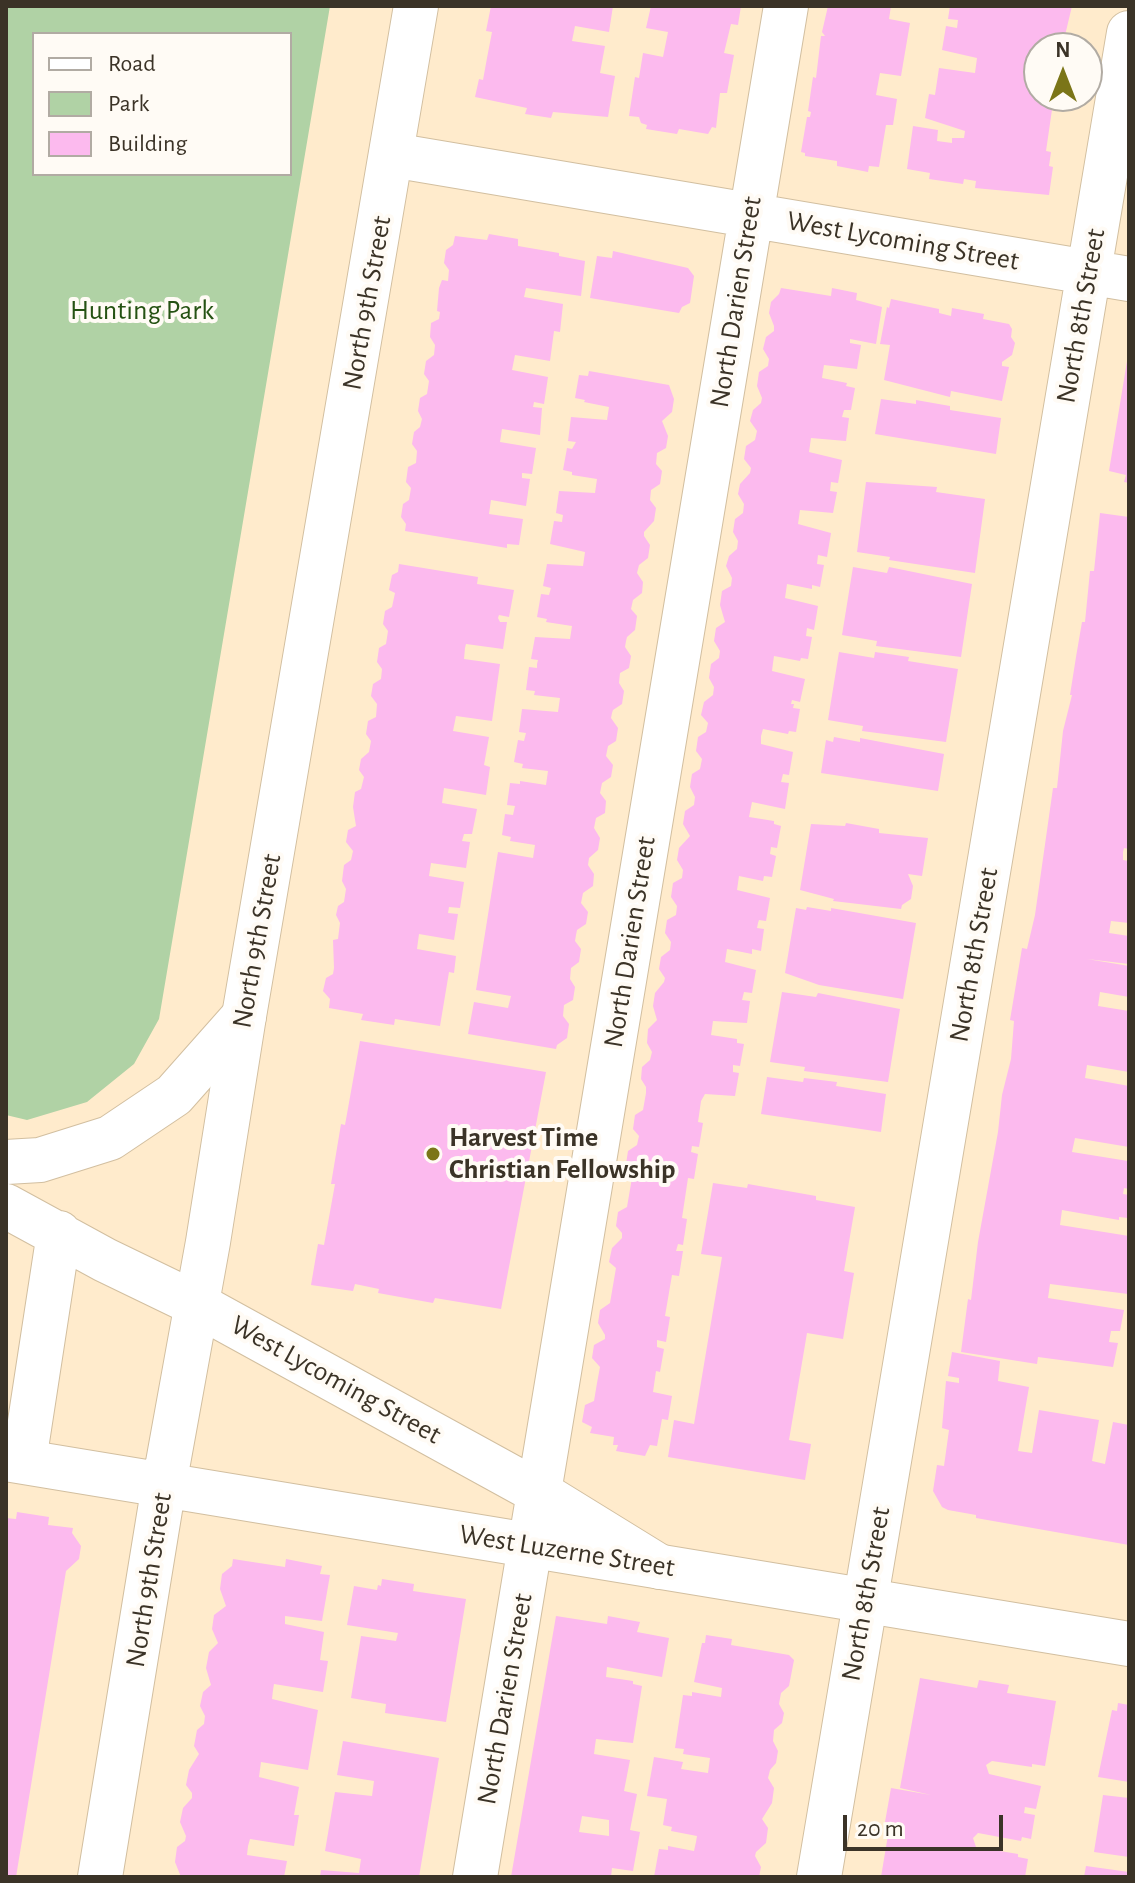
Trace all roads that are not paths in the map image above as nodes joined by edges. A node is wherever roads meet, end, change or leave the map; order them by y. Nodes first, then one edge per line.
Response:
1 (416, 6) edge
2 (786, 6) edge
3 (1129, 33) edge
4 (392, 155) junction
5 (750, 215) junction
6 (1109, 276) edge
7 (244, 1016) junction
8 (6, 1162) edge
9 (6, 1206) edge
10 (59, 1233) junction
11 (196, 1304) junction
12 (15, 1460) edge
13 (164, 1485) junction
14 (540, 1493) junction
15 (531, 1545) junction
16 (660, 1567) junction
17 (865, 1600) junction
18 (1129, 1644) edge
19 (100, 1877) edge
20 (475, 1877) edge
21 (819, 1877) edge

1 - 4 street, North 9th Street
2 - 5 street, North Darien Street
3 - 6 street, North 8th Street
4 - 5 street, West Lycoming Street
4 - 7 street, North 9th Street
5 - 6 street, West Lycoming Street
5 - 14 street, North Darien Street
6 - 17 street, North 8th Street
7 - 8 street
7 - 11 street, North 9th Street
9 - 10 street, West Lycoming Street
10 - 11 street, West Lycoming Street
10 - 12 street
11 - 13 street, North 9th Street
11 - 14 street, West Lycoming Street
12 - 13 street, West Luzerne Street
13 - 15 street, West Luzerne Street
13 - 19 street, North 9th Street
14 - 15 street, North Darien Street
14 - 16 street, West Lycoming Street
15 - 16 street, West Luzerne Street
15 - 20 street, North Darien Street
16 - 17 street, West Luzerne Street
17 - 18 street, West Luzerne Street
17 - 21 street, North 8th Street

